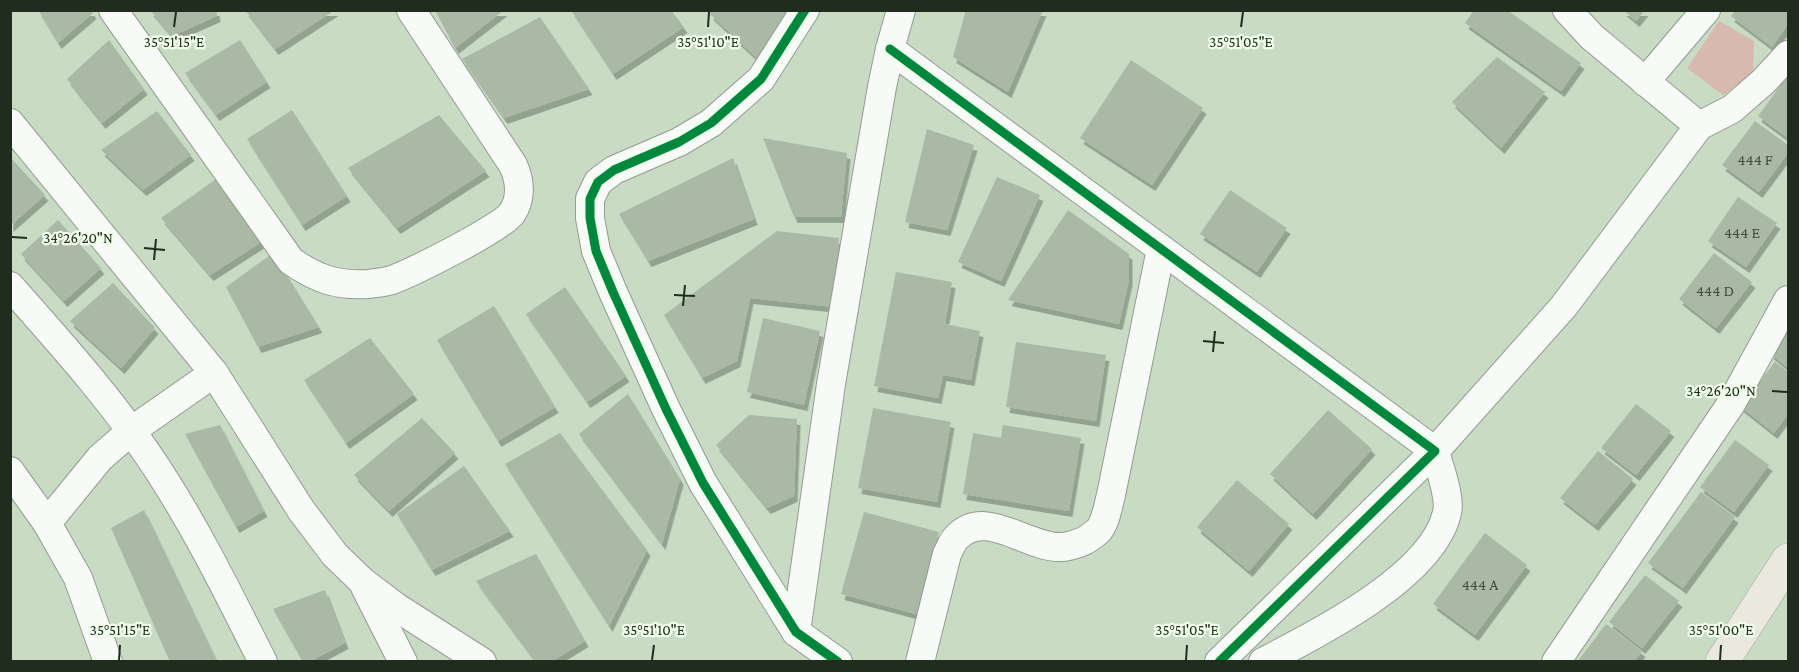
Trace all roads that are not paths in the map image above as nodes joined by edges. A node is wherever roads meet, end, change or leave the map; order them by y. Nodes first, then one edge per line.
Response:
1 (113, 10) edge
2 (411, 10) edge
3 (805, 10) edge
4 (901, 10) edge
5 (1567, 10) edge
6 (1706, 10) edge
7 (890, 49) junction
8 (1788, 55) edge
9 (1645, 82) junction
10 (10, 123) edge
11 (1699, 126) junction
12 (1161, 249) junction
13 (10, 286) edge
14 (1788, 300) edge
15 (214, 373) junction
16 (131, 431) junction
17 (1435, 451) junction
18 (10, 471) edge
19 (47, 523) junction
20 (1788, 560) edge
21 (363, 582) junction
22 (796, 632) junction
23 (108, 662) edge
24 (263, 662) edge
25 (403, 662) edge
26 (482, 662) edge
27 (838, 662) edge
28 (920, 662) edge
29 (1218, 662) edge
30 (1263, 662) edge
31 (1556, 662) edge
32 (1722, 662) edge

1 - 2 street
3 - 22 street
4 - 7 street
5 - 9 street
6 - 9 street
7 - 12 street
7 - 22 street
8 - 11 street
9 - 11 street
10 - 15 street
11 - 17 street
12 - 17 street
12 - 28 street
13 - 16 street
14 - 31 street
15 - 16 street
15 - 21 street
16 - 19 street
16 - 24 street
17 - 29 street
17 - 30 street
18 - 19 street
19 - 23 street
20 - 32 main road
21 - 25 street
21 - 26 street
22 - 27 street

